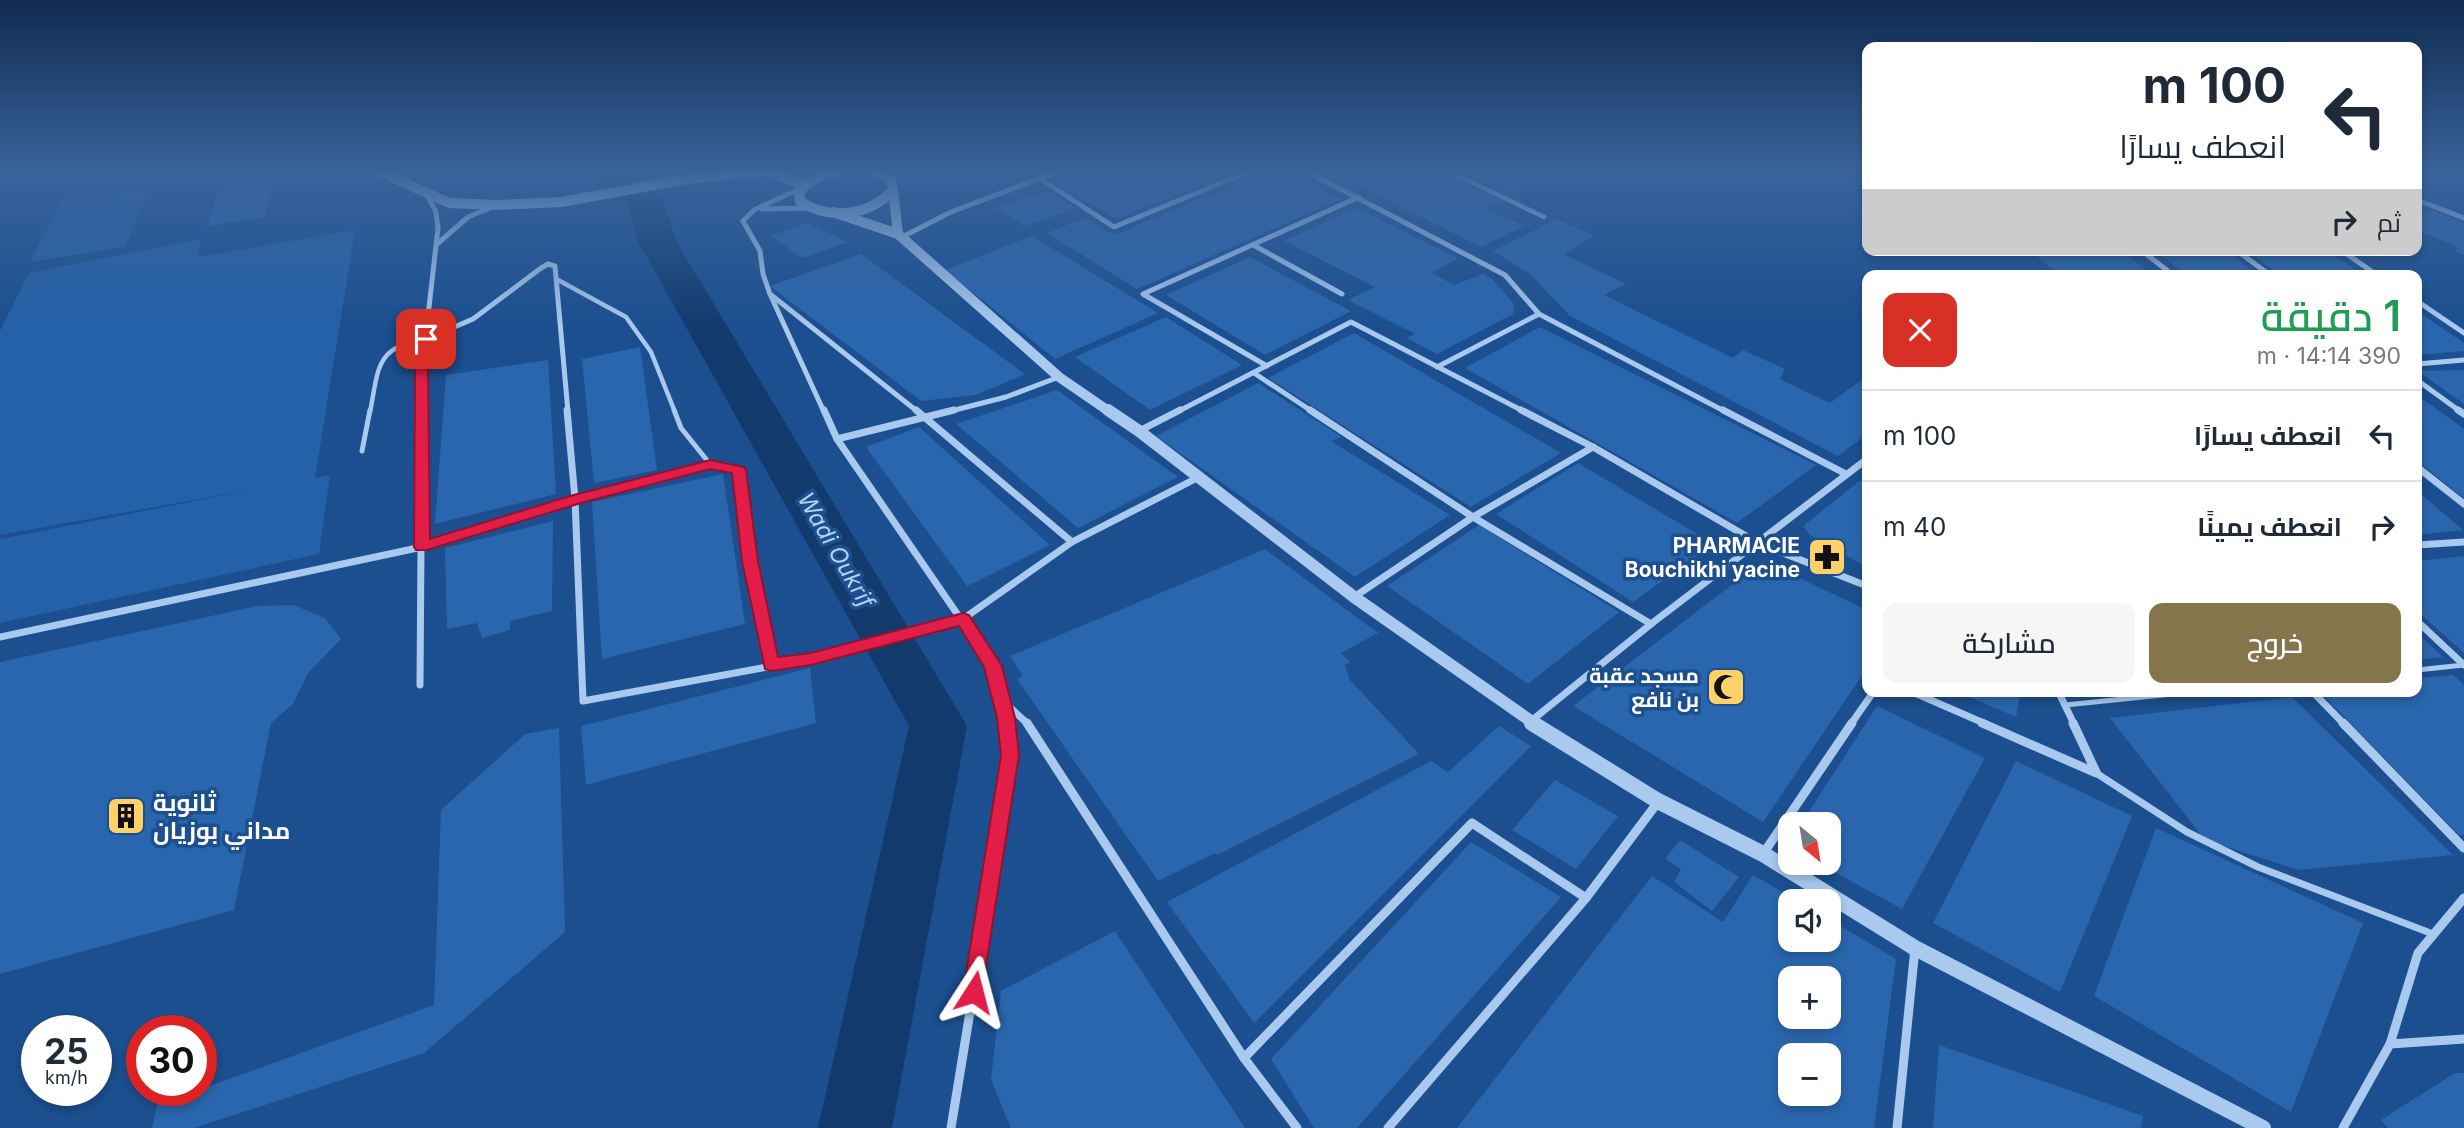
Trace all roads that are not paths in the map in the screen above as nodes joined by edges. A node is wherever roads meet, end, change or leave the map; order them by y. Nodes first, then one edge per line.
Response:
1 (437, 222) edge
2 (463, 222) edge
3 (743, 222) edge
4 (861, 222) edge
5 (898, 222) edge
6 (930, 222) edge
7 (1106, 222) edge
8 (1127, 222) edge
9 (1307, 222) edge
10 (1405, 222) edge
11 (900, 235) junction
12 (436, 246) junction
13 (1255, 246) junction
14 (2149, 256) edge
15 (2244, 256) edge
16 (2350, 256) edge
17 (2167, 270) edge
18 (2263, 270) edge
19 (2370, 270) edge
20 (558, 280) junction
21 (770, 294) junction
22 (1342, 294) dead end
23 (2422, 304) edge
24 (1539, 314) junction
25 (2464, 332) edge
26 (426, 339) junction
27 (2464, 360) edge
28 (2422, 364) edge
29 (1267, 366) junction
30 (1437, 367) junction
31 (1254, 373) junction
32 (1059, 377) junction
33 (2422, 384) edge
34 (2464, 414) edge
35 (925, 417) junction
36 (1139, 431) junction
37 (837, 439) junction
38 (1593, 447) junction
39 (362, 451) dead end
40 (1862, 463) edge
41 (710, 464) junction
42 (2422, 471) edge
43 (1846, 474) junction
44 (1199, 477) junction
45 (575, 499) junction
46 (2464, 504) edge
47 (1473, 517) junction
48 (1072, 542) junction
49 (2464, 542) edge
50 (1758, 543) junction
51 (2422, 545) edge
52 (422, 547) junction
53 (1862, 584) edge
54 (1354, 597) junction
55 (963, 619) junction
56 (1651, 624) junction
57 (2422, 626) edge
58 (0, 637) edge
59 (771, 664) junction
60 (2464, 665) edge
61 (2422, 669) edge
62 (421, 685) dead end
63 (1870, 697) edge
64 (1924, 697) edge
65 (2061, 697) edge
66 (2143, 697) edge
67 (2318, 697) edge
68 (1002, 700) junction
69 (2065, 705) junction
70 (1531, 722) junction
71 (2096, 773) junction
72 (1658, 801) junction
73 (2464, 848) edge
74 (1763, 854) junction
75 (1586, 898) junction
76 (2464, 898) edge
77 (2434, 934) junction
78 (1915, 948) junction
79 (2464, 1040) edge
80 (2390, 1044) junction
81 (1244, 1058) junction
82 (951, 1128) edge
83 (1297, 1128) edge
84 (1388, 1128) edge
85 (1897, 1128) edge
86 (2263, 1128) edge
87 (2343, 1128) edge

1 - 12 street
2 - 12 street
3 - 21 street
4 - 11 street
5 - 11 street
6 - 11 street
7 - 8 street
9 - 13 street
10 - 24 street
11 - 32 street
12 - 26 street
13 - 22 street
13 - 29 street
14 - 17 street
15 - 18 street
16 - 19 street
20 - 26 street
20 - 41 lane
20 - 45 street
21 - 35 street
21 - 37 street
23 - 25 street
24 - 30 street
24 - 43 street
26 - 39 lane
26 - 52 street
27 - 28 street
29 - 30 street
29 - 31 street
30 - 38 street
31 - 36 street
31 - 47 street
32 - 35 street
32 - 36 street
33 - 34 street
35 - 37 street
35 - 48 street
36 - 44 street
37 - 55 street
38 - 47 street
38 - 50 street
40 - 43 street
41 - 45 street
41 - 59 lane
42 - 46 street
43 - 50 street
44 - 48 street
44 - 54 street
45 - 52 street
45 - 59 street
47 - 54 street
47 - 56 street
48 - 55 street
49 - 51 street
50 - 53 street
50 - 56 street
52 - 58 street
52 - 62 street
54 - 70 street
55 - 59 street
55 - 68 street
56 - 70 street
57 - 60 street
60 - 61 lane
63 - 74 street
64 - 71 street
65 - 69 street
66 - 69 lane
67 - 73 street
68 - 81 street
68 - 82 street
69 - 71 street
70 - 72 street
71 - 77 lane
72 - 74 street
72 - 75 street
74 - 78 street
75 - 81 street
75 - 84 street
76 - 77 street
77 - 80 street
78 - 85 street
78 - 86 street
79 - 80 street
80 - 87 street
81 - 83 street

